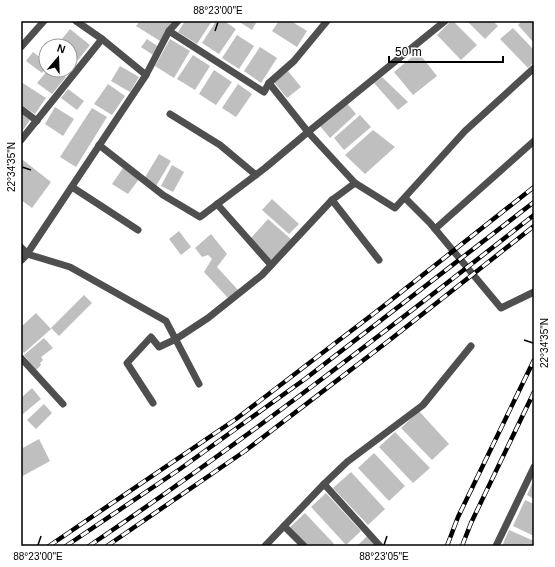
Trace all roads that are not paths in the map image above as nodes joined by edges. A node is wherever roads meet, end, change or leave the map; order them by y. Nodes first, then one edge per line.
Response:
1 (44, 21) edge
2 (76, 21) edge
3 (178, 21) edge
4 (327, 21) edge
5 (445, 21) edge
6 (169, 32) junction
7 (102, 39) junction
8 (21, 47) edge
9 (534, 68) edge
10 (146, 75) junction
11 (269, 83) junction
12 (21, 109) edge
13 (170, 114) dead end
14 (37, 121) junction
15 (308, 132) junction
16 (21, 140) edge
17 (534, 142) edge
18 (100, 145) junction
19 (256, 175) junction
20 (356, 183) junction
21 (72, 187) junction
22 (405, 198) junction
23 (332, 200) junction
24 (217, 204) junction
25 (435, 229) junction
26 (138, 230) dead end
27 (21, 248) edge
28 (27, 254) junction
29 (21, 260) edge
30 (379, 260) dead end
31 (272, 265) junction
32 (534, 292) edge
33 (176, 339) junction
34 (472, 346) dead end
35 (21, 358) edge
36 (199, 384) dead end
37 (62, 404) dead end
38 (153, 404) dead end
39 (534, 467) edge
40 (324, 484) junction
41 (284, 526) junction
42 (265, 546) edge
43 (304, 546) edge
44 (380, 546) edge
45 (496, 546) edge

1 - 8 lane
2 - 7 lane
3 - 6 lane
4 - 11 lane
5 - 15 lane
6 - 10 lane
6 - 11 lane
7 - 10 lane
7 - 14 lane
9 - 22 lane
10 - 18 lane
11 - 15 lane
12 - 14 lane
13 - 19 lane
14 - 16 lane
15 - 19 lane
15 - 20 lane
17 - 25 lane
18 - 21 lane
18 - 24 lane
19 - 24 lane
20 - 22 lane
20 - 23 lane
21 - 26 lane
21 - 28 lane
22 - 25 lane
23 - 30 lane
23 - 31 lane
24 - 31 lane
25 - 32 lane
27 - 28 street
28 - 29 street
28 - 33 lane
31 - 33 lane
33 - 36 lane
33 - 38 lane
34 - 40 lane
35 - 37 lane
39 - 45 lane
40 - 41 lane
40 - 44 lane
41 - 42 lane
41 - 43 lane

